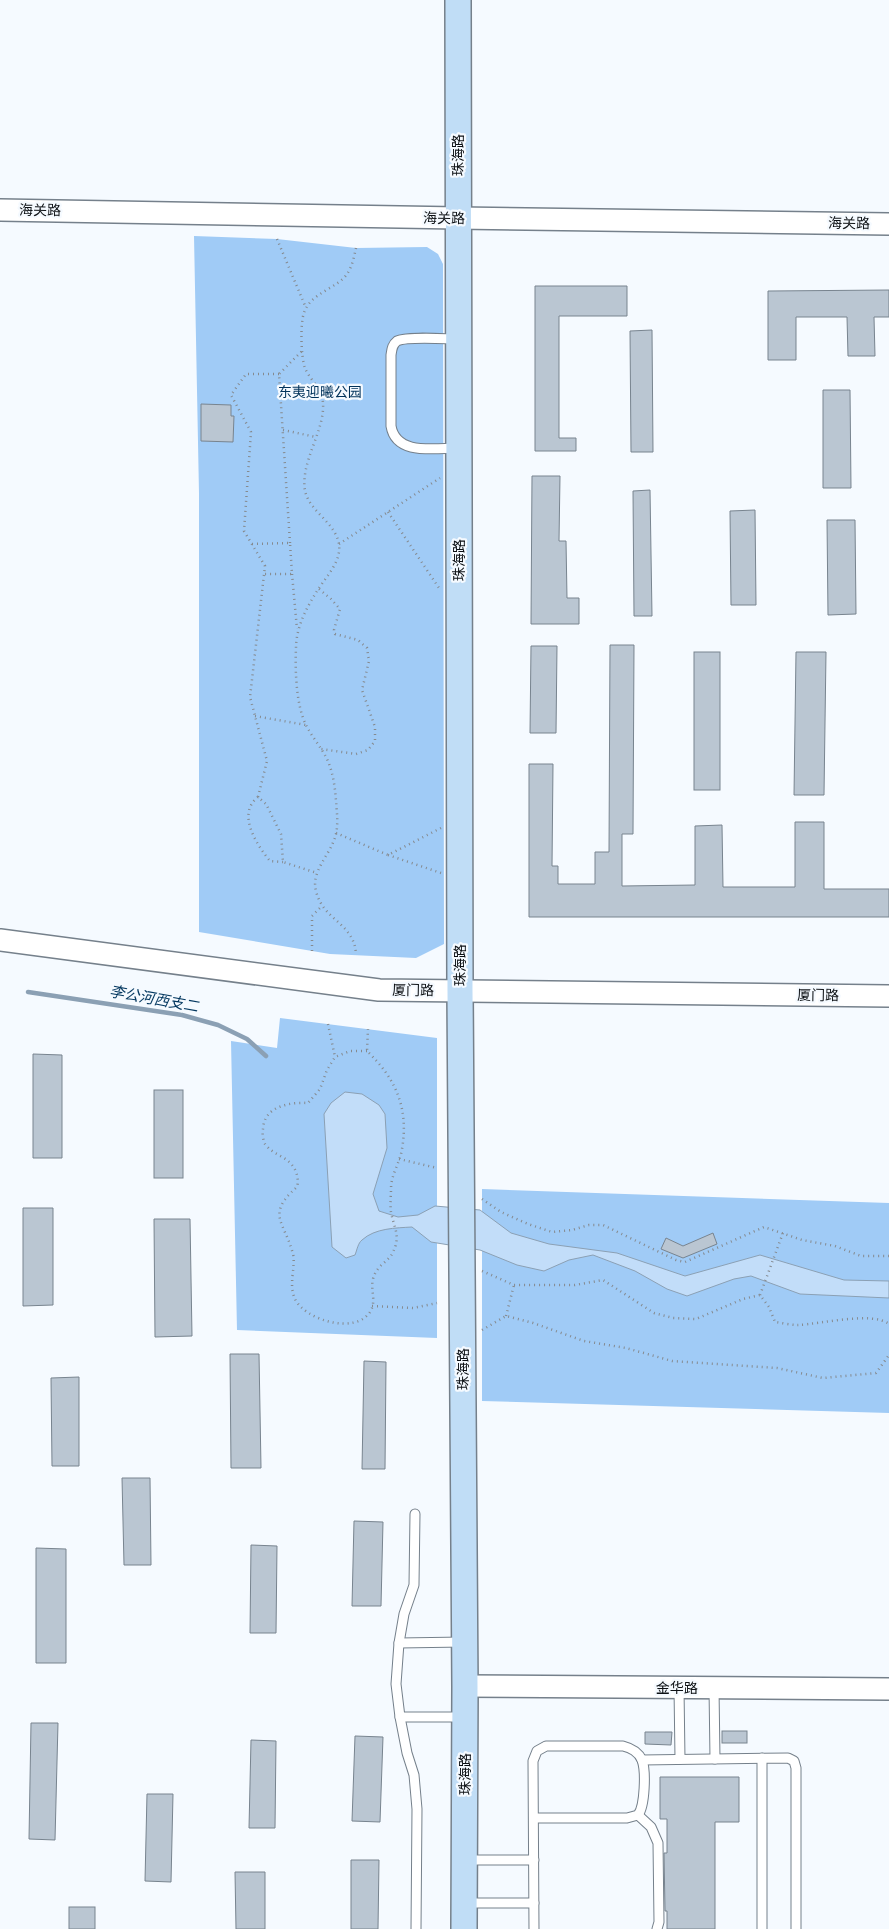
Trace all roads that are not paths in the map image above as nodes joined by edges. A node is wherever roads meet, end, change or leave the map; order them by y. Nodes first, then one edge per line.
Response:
1 (458, 0) edge
2 (0, 210) edge
3 (458, 218) junction
4 (889, 224) edge
5 (459, 339) junction
6 (459, 448) junction
7 (0, 940) edge
8 (460, 991) junction
9 (889, 996) edge
10 (415, 1514) dead end
11 (465, 1642) junction
12 (399, 1643) junction
13 (465, 1686) junction
14 (679, 1688) junction
15 (714, 1688) junction
16 (889, 1689) edge
17 (400, 1717) junction
18 (465, 1717) junction
19 (762, 1758) junction
20 (680, 1759) junction
21 (715, 1759) junction
22 (642, 1760) junction
23 (638, 1814) junction
24 (534, 1818) junction
25 (464, 1860) junction
26 (534, 1860) junction
27 (464, 1903) junction
28 (534, 1903) junction
29 (416, 1929) edge
30 (464, 1929) edge
31 (534, 1929) edge
32 (657, 1929) edge
33 (762, 1929) edge
34 (796, 1929) edge

1 - 3 main road, 珠海路
2 - 3 street, 海关路
3 - 4 street, 海关路
3 - 5 main road, 珠海路
5 - 6 main road, 珠海路
5 - 6 lane
6 - 8 main road, 珠海路
7 - 8 street, 厦门路
8 - 9 street, 厦门路
8 - 11 main road, 珠海路
10 - 12 lane
11 - 12 lane
11 - 13 main road, 珠海路
12 - 17 lane
13 - 14 street, 金华路
13 - 18 main road, 珠海路
14 - 15 street, 金华路
14 - 20 lane
15 - 16 street, 金华路
15 - 21 lane
17 - 18 lane
17 - 29 lane
18 - 25 main road, 珠海路
19 - 21 lane
19 - 33 lane
19 - 34 lane
20 - 21 lane
20 - 22 lane
22 - 23 lane
22 - 24 lane
23 - 24 lane
23 - 32 lane
24 - 26 lane
25 - 26 lane
25 - 27 main road, 珠海路
26 - 28 lane
27 - 28 lane
27 - 30 main road, 珠海路
28 - 31 lane

